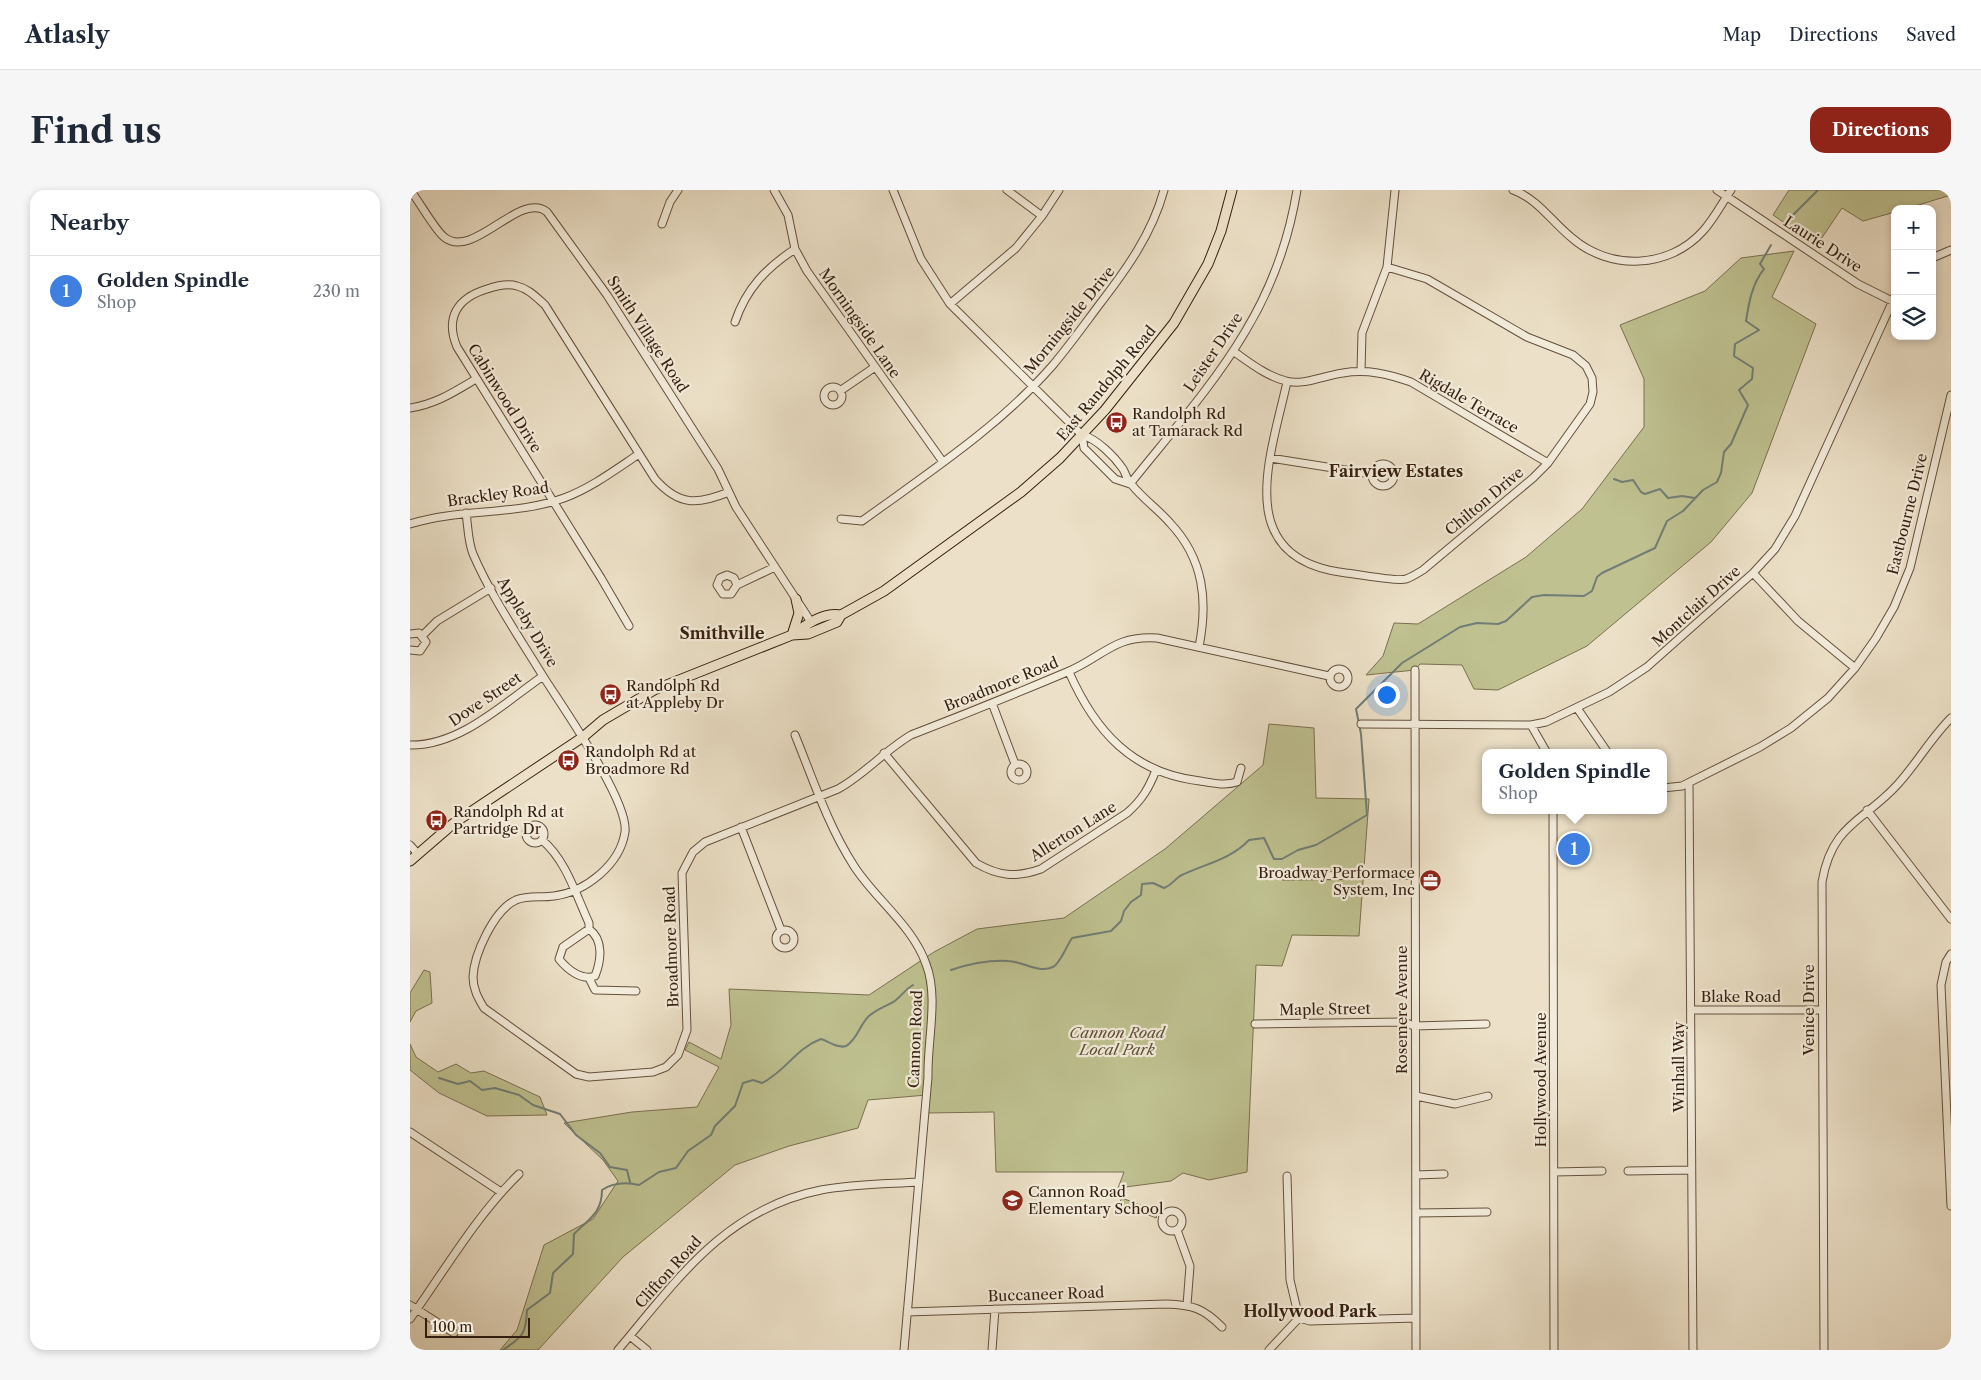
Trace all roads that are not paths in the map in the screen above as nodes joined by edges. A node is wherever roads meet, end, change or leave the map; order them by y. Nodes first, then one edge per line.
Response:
1 (410, 190) edge
2 (678, 190) edge
3 (774, 190) edge
4 (894, 190) edge
5 (1007, 190) edge
6 (1059, 190) edge
7 (1164, 190) edge
8 (1232, 190) edge
9 (1297, 190) edge
10 (1395, 190) edge
11 (1513, 190) edge
12 (1717, 190) edge
13 (1731, 190) edge
14 (1727, 197) junction
15 (1042, 216) junction
16 (662, 224) dead end
17 (795, 249) junction
18 (1951, 250) edge
19 (1936, 256) edge
20 (1387, 267) junction
21 (1891, 298) edge
22 (1891, 303) edge
23 (950, 304) junction
24 (735, 322) dead end
25 (1232, 351) junction
26 (875, 367) junction
27 (1361, 371) junction
28 (476, 378) junction
29 (1287, 382) junction
30 (1032, 386) junction
31 (840, 391) dead end
32 (1951, 395) edge
33 (410, 408) edge
34 (1082, 435) junction
35 (639, 454) junction
36 (1270, 458) junction
37 (943, 462) junction
38 (1548, 463) junction
39 (1372, 474) dead end
40 (1130, 484) junction
41 (729, 492) junction
42 (553, 501) junction
43 (466, 513) junction
44 (841, 519) dead end
45 (410, 524) edge
46 (774, 567) junction
47 (1753, 573) junction
48 (737, 585) dead end
49 (491, 588) junction
50 (796, 599) junction
51 (841, 615) junction
52 (811, 622) junction
53 (629, 626) dead end
54 (410, 634) edge
55 (423, 635) junction
56 (792, 635) junction
57 (1199, 647) junction
58 (410, 650) edge
59 (1855, 668) junction
60 (1415, 670) dead end
61 (1069, 672) junction
62 (543, 676) junction
63 (1330, 676) dead end
64 (992, 703) junction
65 (1576, 708) junction
66 (1951, 718) edge
67 (1361, 724) dead end
68 (1416, 725) junction
69 (1531, 725) junction
70 (795, 735) dead end
71 (583, 737) junction
72 (410, 746) edge
73 (1545, 749) edge
74 (1605, 749) edge
75 (884, 753) junction
76 (1016, 764) dead end
77 (1241, 768) dead end
78 (1156, 770) junction
79 (1688, 783) junction
80 (1667, 788) edge
81 (819, 796) junction
82 (1867, 810) junction
83 (1553, 814) edge
84 (741, 827) junction
85 (542, 840) dead end
86 (410, 845) edge
87 (418, 854) junction
88 (410, 861) edge
89 (1415, 875) junction
90 (1284, 876) dead end
91 (574, 891) junction
92 (1951, 919) edge
93 (589, 929) junction
94 (781, 930) dead end
95 (1951, 954) edge
96 (589, 978) junction
97 (636, 992) dead end
98 (1691, 1010) junction
99 (1822, 1010) junction
100 (1255, 1024) dead end
101 (1486, 1024) dead end
102 (1414, 1026) junction
103 (1416, 1096) junction
104 (1488, 1096) dead end
105 (410, 1132) edge
106 (1691, 1170) junction
107 (1602, 1171) dead end
108 (1628, 1171) dead end
109 (1554, 1172) junction
110 (519, 1174) dead end
111 (1444, 1174) dead end
112 (1416, 1175) junction
113 (1286, 1176) dead end
114 (919, 1182) junction
115 (501, 1192) junction
116 (1951, 1206) edge
117 (1487, 1212) dead end
118 (1416, 1213) junction
119 (1177, 1230) dead end
120 (410, 1305) edge
121 (1187, 1305) junction
122 (995, 1309) junction
123 (417, 1310) junction
124 (907, 1312) junction
125 (1300, 1318) junction
126 (1416, 1318) junction
127 (410, 1319) edge
128 (1222, 1327) dead end
129 (454, 1333) dead end
130 (630, 1336) junction
131 (618, 1350) edge
132 (647, 1350) edge
133 (904, 1350) edge
134 (992, 1350) edge
135 (1269, 1350) edge
136 (1416, 1350) edge
137 (1554, 1350) edge
138 (1693, 1350) edge
139 (1824, 1350) edge

1 - 41 street, Smith Village Road
2 - 16 street
3 - 17 street, Morningside Lane
4 - 23 street
5 - 15 street
6 - 15 street
7 - 30 street, Morningside Drive
8 - 34 main road, East Randolph Road
9 - 25 street, Leister Drive
10 - 20 street
11 - 14 street
12 - 14 street, Laurie Drive
13 - 14 street
14 - 21 street, Laurie Drive
15 - 23 street
17 - 24 street
17 - 26 street, Morningside Lane
18 - 19 street
20 - 27 street
20 - 38 street, Chilton Drive
22 - 47 street, Montclair Drive
23 - 30 street
25 - 29 street
25 - 40 street, Leister Drive
26 - 31 street
26 - 37 street, Morningside Lane
27 - 29 street, Rigdale Terrace
27 - 38 street, Rigdale Terrace
28 - 33 street
28 - 35 street, Cabinwood Drive
28 - 42 street, Cabinwood Drive
29 - 36 street, Chilton Drive
30 - 34 street
30 - 37 street, Morningside Drive
32 - 59 street, Eastbourne Drive
34 - 40 street
34 - 40 street
34 - 51 main road, East Randolph Road
35 - 41 street, Cabinwood Drive
35 - 42 street, Brackley Road
36 - 38 street, Chilton Drive
36 - 39 street
37 - 44 street, Morningside Drive
40 - 57 street
41 - 46 street, Smith Village Road
42 - 43 street, Brackley Road
42 - 53 street, Cabinwood Drive
43 - 45 street, Brackley Road
43 - 49 street, Appleby Drive
46 - 48 street
46 - 50 street, Smith Village Road
47 - 59 street
47 - 65 street, Montclair Drive
49 - 55 street
49 - 62 street, Appleby Drive
50 - 52 street, Smith Village Road
50 - 56 main road
51 - 52 main road, East Randolph Road
51 - 56 main road, East Randolph Road
52 - 56 main road, East Randolph Road
54 - 55 street
55 - 58 street
56 - 71 main road, East Randolph Road
57 - 61 street, Broadmore Road
57 - 63 street, Broadmore Road
59 - 79 street, Eastbourne Drive
60 - 68 street, Rosemere Avenue
61 - 64 street, Broadmore Road
61 - 78 street
62 - 71 street, Appleby Drive
62 - 72 street, Dove Street
64 - 75 street, Broadmore Road
64 - 76 street
65 - 69 street, Montclair Drive
65 - 74 street
66 - 82 street, Venice Drive
67 - 68 street, Montclair Drive
68 - 69 street, Montclair Drive
68 - 89 street, Rosemere Avenue
69 - 73 street
70 - 81 street, Cannon Road
71 - 87 main road, East Randolph Road
71 - 91 street, Broadmore Road
75 - 78 street, Allerton Lane
75 - 81 street, Broadmore Road
77 - 78 street
79 - 80 street, Eastbourne Drive
79 - 98 street, Winhall Way
81 - 84 street, Broadmore Road
81 - 114 street, Cannon Road
82 - 92 street
82 - 99 street, Venice Drive
83 - 109 street, Hollywood Avenue
84 - 91 street, Broadmore Road
84 - 94 street
85 - 91 street
86 - 87 street
87 - 88 main road, East Randolph Road
89 - 90 street
89 - 102 street, Rosemere Avenue
91 - 93 street
93 - 96 street
93 - 96 street
95 - 116 street
96 - 97 street
98 - 99 street, Blake Road
98 - 106 street, Winhall Way
99 - 139 street, Venice Drive
100 - 102 street, Maple Street
101 - 102 street, Maple Street
102 - 103 street, Rosemere Avenue
103 - 104 street
103 - 112 street, Rosemere Avenue
105 - 115 street
106 - 108 street
106 - 138 street, Winhall Way
107 - 109 street
109 - 137 street, Hollywood Avenue
110 - 115 street
111 - 112 street
112 - 118 street, Rosemere Avenue
113 - 125 street
114 - 124 street, Cannon Road
114 - 130 street, Clifton Road
115 - 123 street
117 - 118 street
118 - 126 street, Rosemere Avenue
119 - 121 street
120 - 123 street
121 - 122 street, Buccaneer Road
121 - 128 street
122 - 124 street, Buccaneer Road
122 - 134 street
123 - 127 street
123 - 129 street
124 - 133 street, Cannon Road
125 - 126 street
125 - 135 street
126 - 136 street, Rosemere Avenue
130 - 131 street, Clifton Road
130 - 132 street

